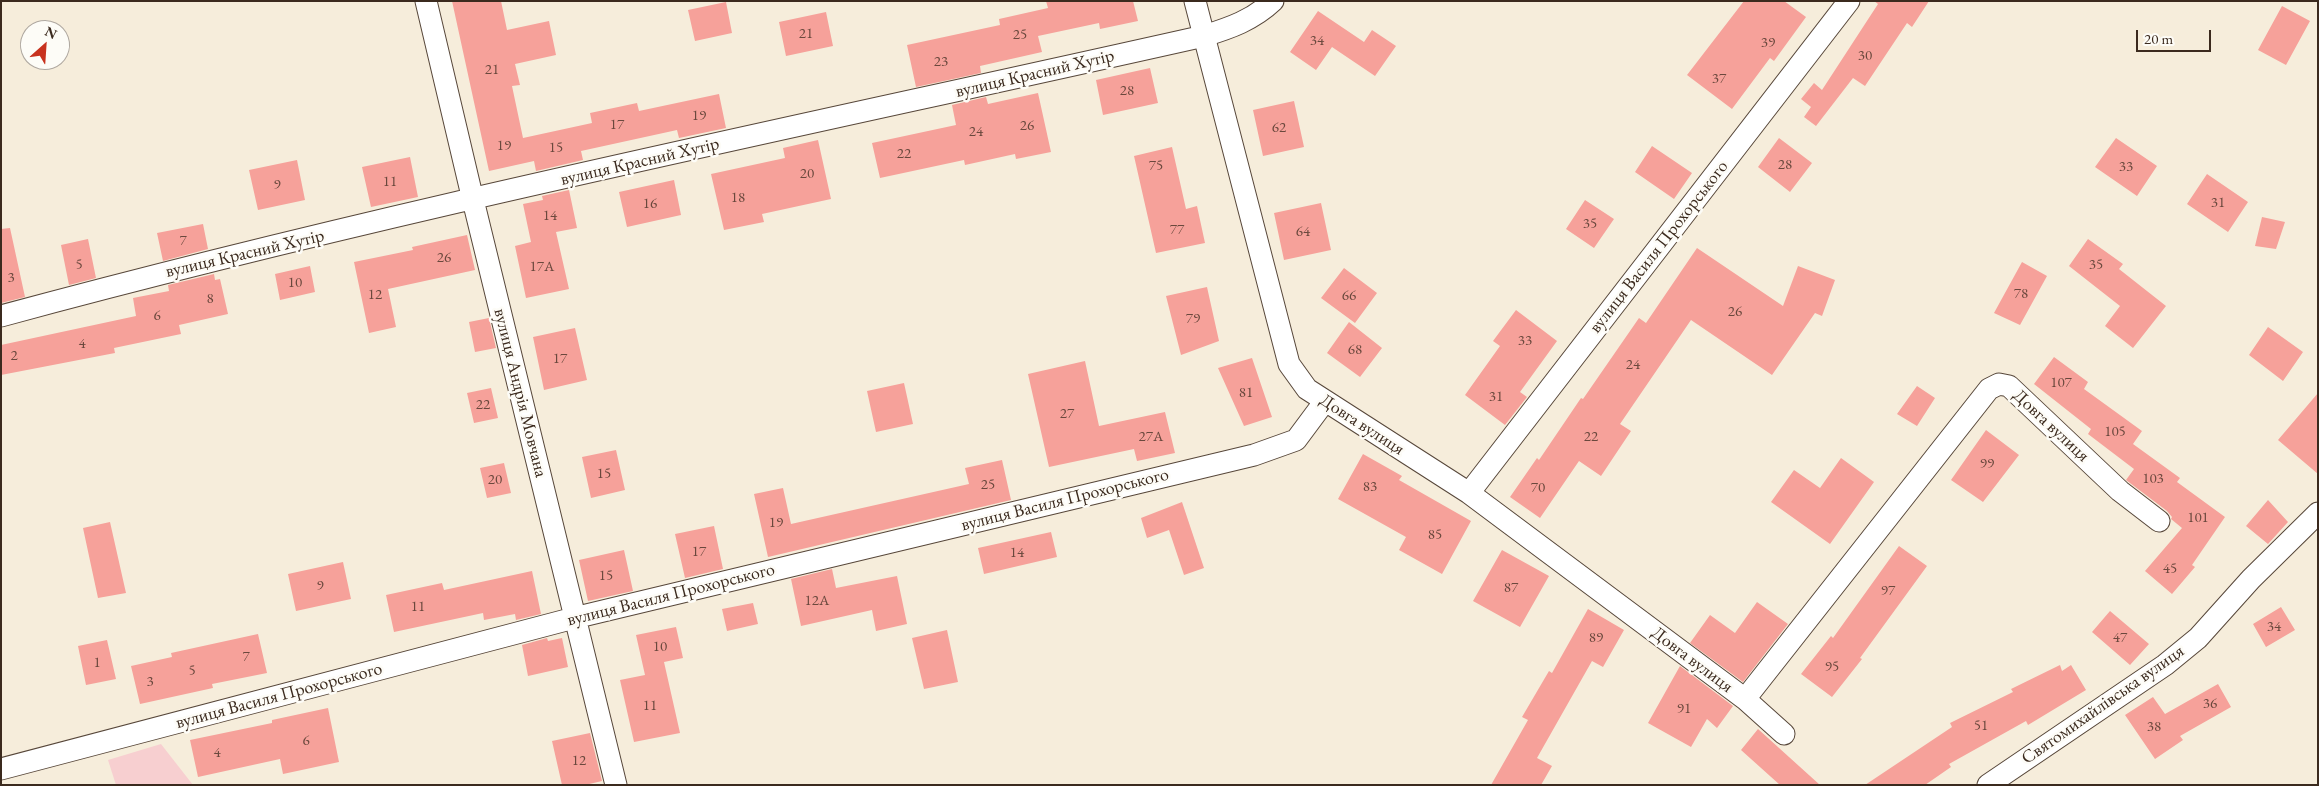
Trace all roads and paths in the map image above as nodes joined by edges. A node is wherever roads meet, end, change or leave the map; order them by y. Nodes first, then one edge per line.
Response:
1 (426, 1) edge
2 (1195, 1) edge
3 (1273, 1) edge
4 (1849, 1) edge
5 (1204, 36) junction
6 (473, 200) junction
7 (1, 316) edge
8 (1325, 401) junction
9 (1469, 493) junction
10 (2318, 513) edge
11 (2159, 521) dead end
12 (574, 618) junction
13 (1745, 699) junction
14 (1784, 734) dead end
15 (1, 769) edge
16 (616, 785) edge
17 (1988, 785) edge

1 - 6 street, вулиця Андрія Мовчана
2 - 5 street, Довга вулиця
3 - 5 street, вулиця Красний Хутір
4 - 9 street, вулиця Василя Прохорського
5 - 6 street, вулиця Красний Хутір
5 - 8 street, Довга вулиця
6 - 7 street, вулиця Красний Хутір
6 - 12 street, вулиця Андрія Мовчана
8 - 9 street, Довга вулиця
8 - 12 street, вулиця Василя Прохорського
9 - 13 street, Довга вулиця
10 - 17 street, Святомихайлівська вулиця
11 - 13 street, Довга вулиця
12 - 15 street, вулиця Василя Прохорського
12 - 16 street, вулиця Андрія Мовчана
13 - 14 street, Довга вулиця

